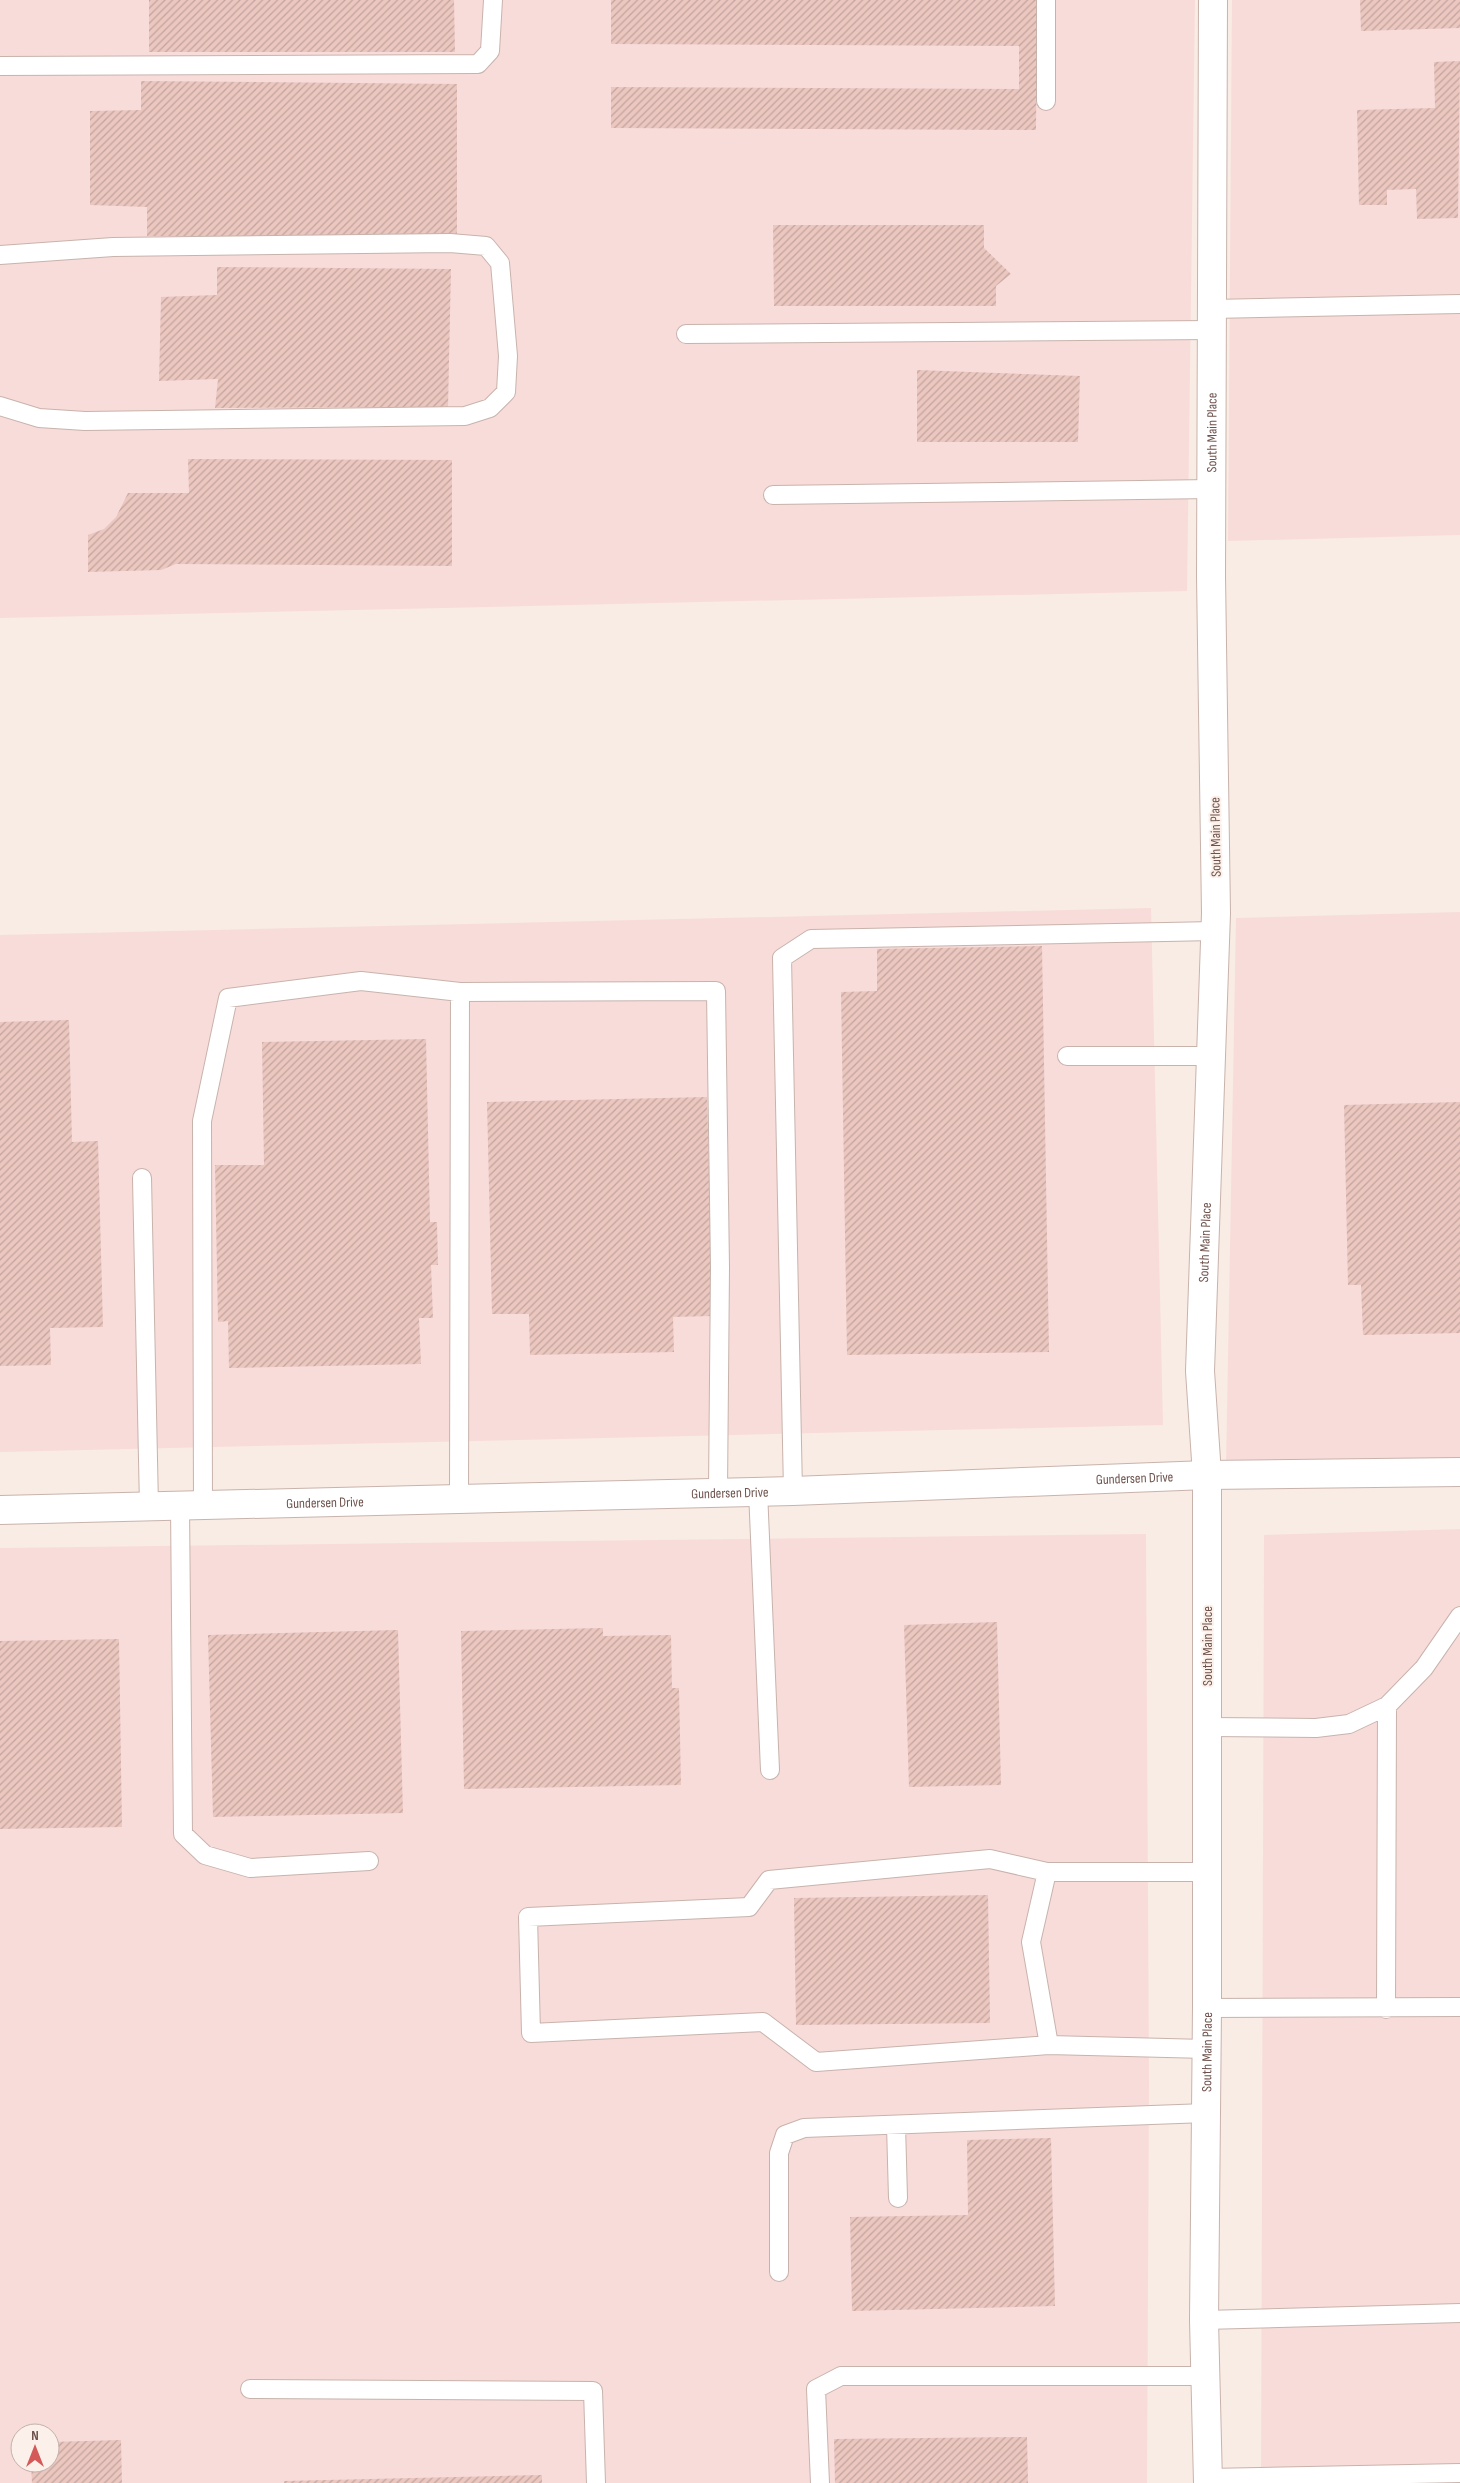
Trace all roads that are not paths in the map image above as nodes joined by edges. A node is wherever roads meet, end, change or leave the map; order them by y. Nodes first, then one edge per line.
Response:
1 (493, 0) edge
2 (1046, 0) edge
3 (1213, 0) edge
4 (0, 66) edge
5 (1046, 102) dead end
6 (0, 255) edge
7 (1460, 304) edge
8 (1212, 319) junction
9 (686, 334) dead end
10 (0, 406) edge
11 (1211, 489) junction
12 (773, 495) dead end
13 (1215, 931) junction
14 (460, 992) junction
15 (1067, 1056) dead end
16 (1211, 1056) junction
17 (142, 1178) dead end
18 (1460, 1472) edge
19 (1207, 1475) junction
20 (758, 1491) junction
21 (793, 1491) junction
22 (718, 1492) junction
23 (459, 1499) junction
24 (192, 1505) junction
25 (149, 1506) junction
26 (0, 1510) edge
27 (1459, 1622) edge
28 (1387, 1706) junction
29 (1207, 1727) junction
30 (770, 1770) dead end
31 (369, 1861) dead end
32 (1048, 1872) junction
33 (1207, 1872) junction
34 (1460, 2007) edge
35 (1207, 2008) junction
36 (1386, 2009) junction
37 (1049, 2045) junction
38 (1206, 2049) junction
39 (1206, 2113) junction
40 (896, 2125) junction
41 (898, 2198) dead end
42 (779, 2272) dead end
43 (1460, 2313) edge
44 (1204, 2320) junction
45 (1204, 2376) junction
46 (250, 2389) dead end
47 (1460, 2473) edge
48 (1208, 2481) edge
49 (596, 2483) edge
50 (820, 2483) edge

1 - 4 lane
2 - 5 lane
3 - 8 street, South Main Place
6 - 10 lane
7 - 8 lane
8 - 9 lane
8 - 11 street, South Main Place
11 - 12 lane
11 - 13 street, South Main Place
13 - 16 street, South Main Place
13 - 21 lane
14 - 22 lane
14 - 23 lane
14 - 24 lane
15 - 16 lane
16 - 19 street, South Main Place
17 - 25 lane
18 - 19 street, Gundersen Drive
19 - 21 street, Gundersen Drive
19 - 29 street, South Main Place
20 - 21 street, Gundersen Drive
20 - 22 street, Gundersen Drive
20 - 30 lane
22 - 23 street, Gundersen Drive
23 - 24 street, Gundersen Drive
24 - 25 street, Gundersen Drive
24 - 31 lane
25 - 26 street, Gundersen Drive
27 - 28 lane
28 - 29 lane
28 - 36 lane
29 - 33 street, South Main Place
32 - 33 lane
32 - 37 lane
32 - 37 lane
33 - 35 street, South Main Place
34 - 36 lane
35 - 36 lane
35 - 38 street, South Main Place
37 - 38 lane
38 - 39 street, South Main Place
39 - 40 lane
39 - 44 street, South Main Place
40 - 41 lane
40 - 42 lane
43 - 44 lane
44 - 45 street, South Main Place
45 - 48 street, South Main Place
45 - 50 lane
46 - 49 lane
47 - 48 lane

